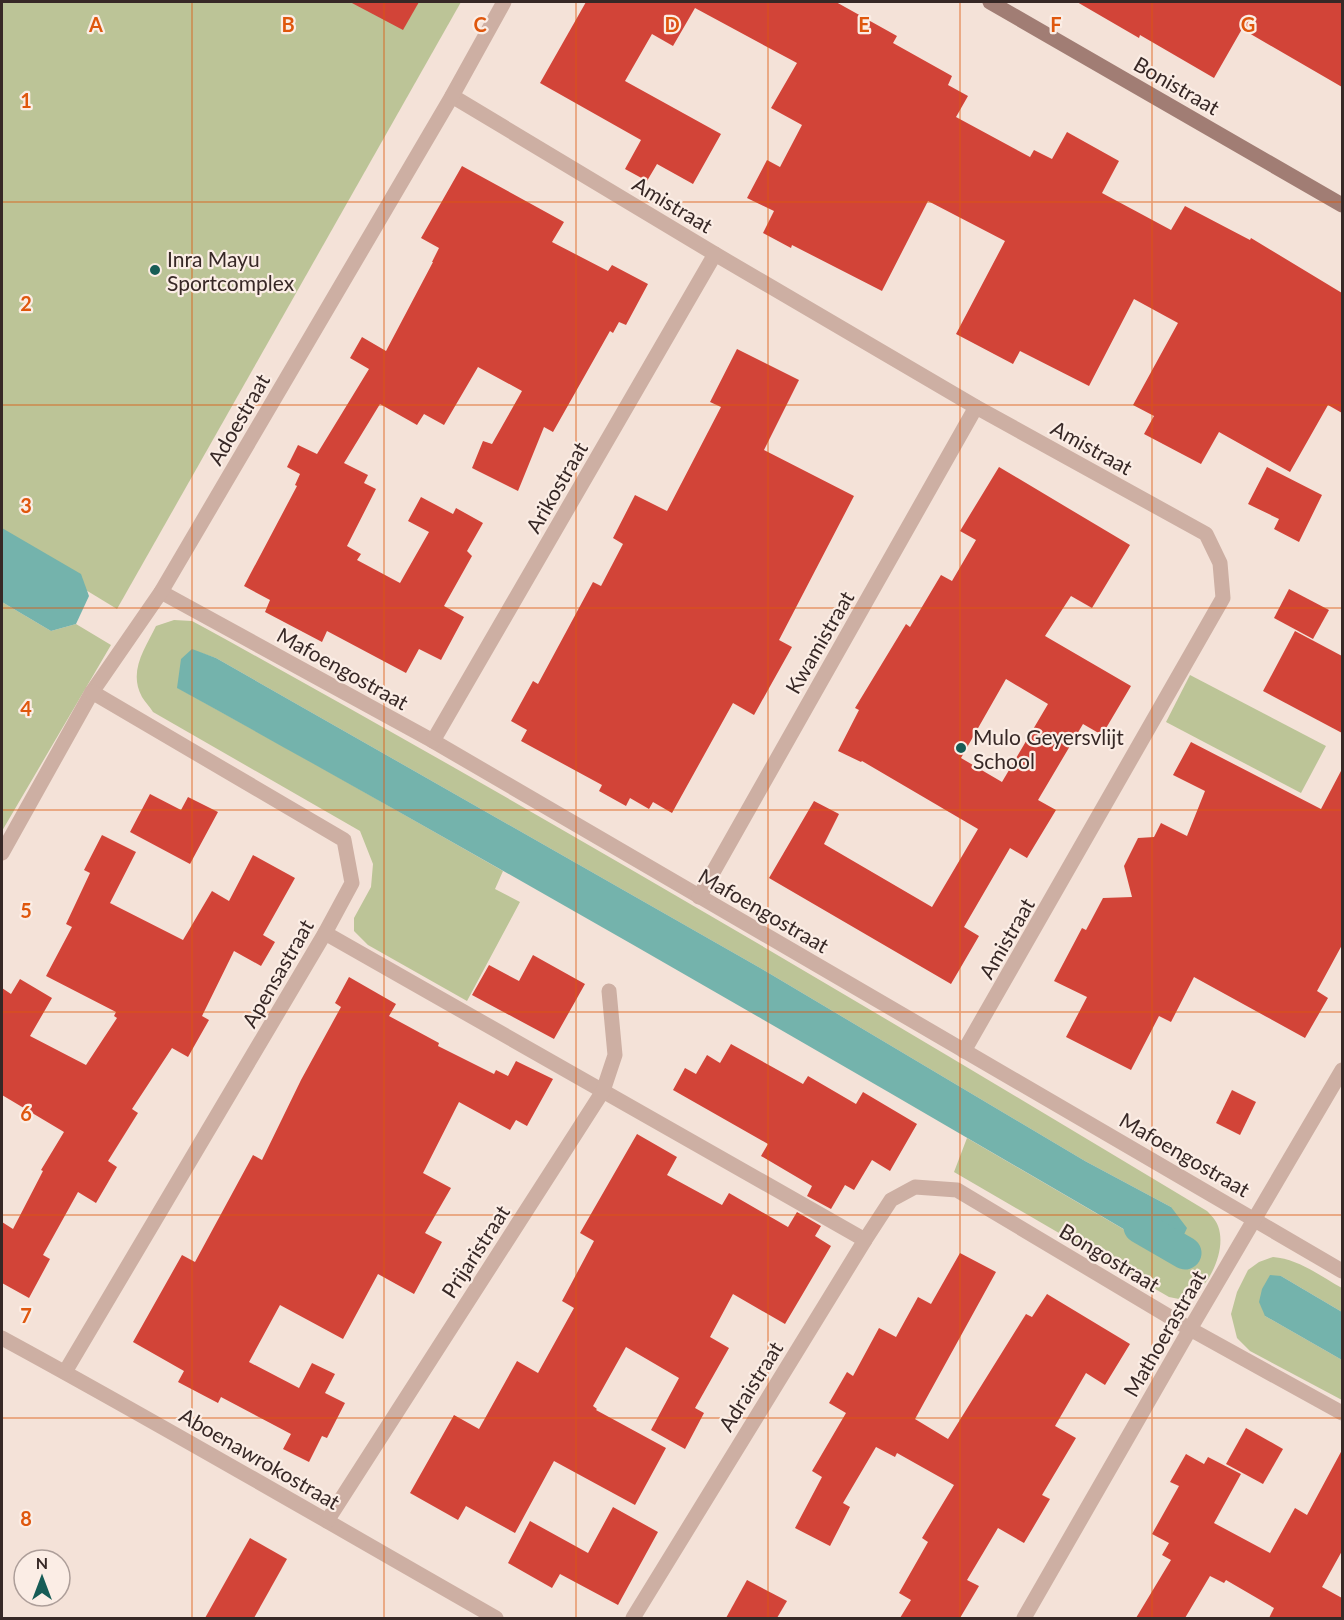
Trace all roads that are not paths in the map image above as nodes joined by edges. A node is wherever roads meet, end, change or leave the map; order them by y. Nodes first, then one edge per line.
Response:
1 (504, 2) edge
2 (990, 2) edge
3 (452, 96) junction
4 (1342, 205) edge
5 (715, 254) junction
6 (976, 407) junction
7 (161, 592) junction
8 (92, 692) junction
9 (433, 741) junction
10 (2, 853) edge
11 (699, 897) junction
12 (325, 933) junction
13 (609, 991) dead end
14 (964, 1051) junction
15 (1342, 1070) edge
16 (603, 1091) junction
17 (915, 1187) joint
18 (1255, 1219) junction
19 (865, 1240) junction
20 (1342, 1271) edge
21 (1190, 1329) junction
22 (2, 1338) edge
23 (65, 1372) junction
24 (1342, 1413) edge
25 (327, 1521) junction
26 (495, 1618) edge
27 (633, 1618) edge
28 (1024, 1618) edge

1 - 3 street, Adoestraat
2 - 4 street, Bonistraat
3 - 5 street, Amistraat
3 - 7 street, Adoestraat
5 - 6 street, Amistraat
5 - 9 street, Arikostraat
6 - 11 street, Kwamistraat
6 - 14 street, Amistraat
7 - 8 street, Adoestraat
7 - 9 street, Mafoengostraat
8 - 10 street, Adoestraat
8 - 12 street, Apensastraat
9 - 11 street, Mafoengostraat
11 - 14 street, Mafoengostraat
12 - 16 street
12 - 23 street, Apensastraat
13 - 16 street, Prijaristraat
14 - 18 street, Mafoengostraat
15 - 18 street, Mathoerastraat
16 - 19 street
16 - 25 street, Prijaristraat
17 - 19 street, Adraistraat
17 - 21 street, Bongostraat
18 - 20 street, Mafoengostraat
18 - 21 street, Mathoerastraat
19 - 27 street, Adraistraat
21 - 24 street, Bongostraat
21 - 28 street, Mathoerastraat
22 - 23 street, Aboenawrokostraat
23 - 25 street, Aboenawrokostraat
25 - 26 street, Aboenawrokostraat

